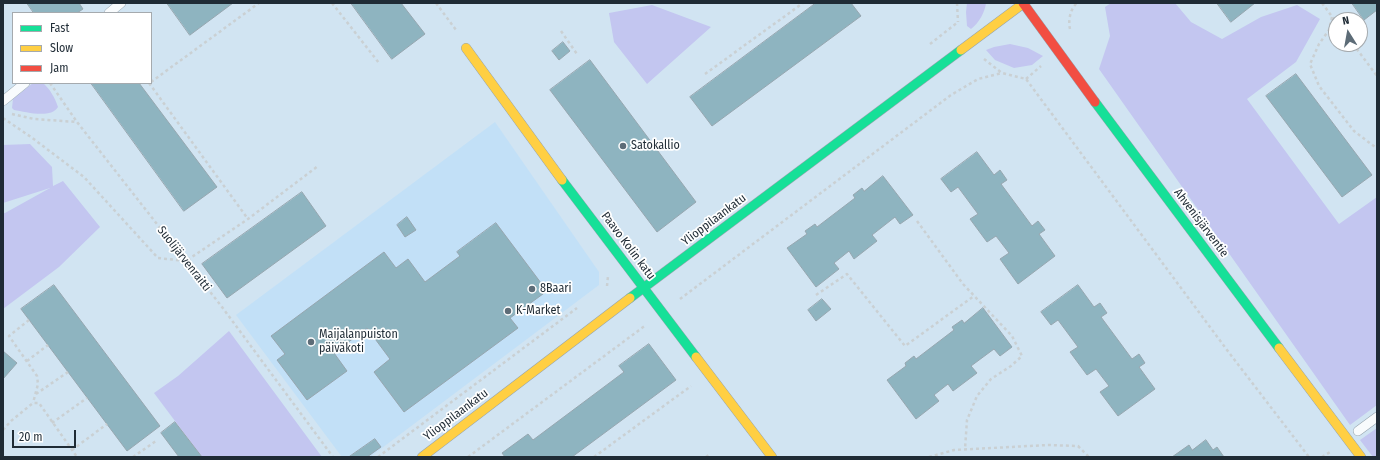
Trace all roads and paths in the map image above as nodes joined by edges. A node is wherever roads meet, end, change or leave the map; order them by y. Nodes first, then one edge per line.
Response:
1 (121, 3) edge
2 (259, 3) edge
3 (332, 3) edge
4 (436, 3) edge
5 (803, 3) edge
6 (957, 3) edge
7 (1024, 3) edge
8 (1322, 3) edge
9 (110, 12) edge
10 (1328, 12) edge
11 (1328, 31) edge
12 (561, 32) dead end
13 (458, 33) dead end
14 (971, 43) junction
15 (466, 48) dead end
16 (1359, 52) edge
17 (577, 54) dead end
18 (379, 63) dead end
19 (1002, 73) junction
20 (705, 74) dead end
21 (1377, 76) edge
22 (152, 82) edge
23 (24, 84) edge
24 (51, 84) edge
25 (151, 84) edge
26 (3, 101) edge
27 (11, 114) dead end
28 (3, 118) edge
29 (77, 122) junction
30 (1377, 147) edge
31 (318, 166) dead end
32 (248, 219) junction
33 (917, 221) dead end
34 (186, 262) junction
35 (644, 287) junction
36 (816, 295) dead end
37 (974, 296) junction
38 (663, 312) junction
39 (29, 320) dead end
40 (48, 345) dead end
41 (27, 361) junction
42 (68, 372) dead end
43 (692, 386) dead end
44 (36, 394) junction
45 (87, 398) dead end
46 (33, 403) junction
47 (1377, 417) edge
48 (52, 423) junction
49 (107, 424) dead end
50 (3, 430) edge
51 (1358, 431) dead end
52 (156, 441) dead end
53 (965, 449) junction
54 (72, 450) junction
55 (710, 454) dead end
56 (77, 457) edge
57 (133, 457) edge
58 (333, 457) edge
59 (422, 457) edge
60 (468, 457) edge
61 (594, 457) edge
62 (706, 457) edge
63 (772, 457) edge
64 (929, 457) edge
65 (1088, 457) edge
66 (1309, 457) edge
67 (1361, 457) edge

1 - 9 lane
2 - 22 path
3 - 18 path
4 - 13 path
5 - 20 path
6 - 14 path
7 - 14 street, Ylioppilaankatu
7 - 67 street, Ahvenisjärventie
8 - 10 path
11 - 30 path
12 - 17 path
14 - 19 path
14 - 35 street, Ylioppilaankatu
15 - 35 street, Paavo Kolin katu
16 - 21 path
19 - 38 path
19 - 66 path
23 - 26 lane
24 - 29 path, Suolijärvenraitti
25 - 32 path
27 - 29 path
28 - 34 path
29 - 34 path, Suolijärvenraitti
31 - 32 path
32 - 34 path
33 - 37 path
34 - 58 path, Suolijärvenraitti
35 - 38 street, Paavo Kolin katu
35 - 59 street, Ylioppilaankatu
36 - 37 path
37 - 53 path
38 - 60 path
38 - 63 street, Paavo Kolin katu
39 - 41 path
40 - 41 path
41 - 44 path
42 - 44 path
43 - 61 path
44 - 46 path
45 - 48 path
46 - 48 path
46 - 50 path
47 - 51 lane
48 - 54 path
49 - 54 path
52 - 57 path
53 - 64 path
53 - 65 path
54 - 56 path
55 - 62 path

